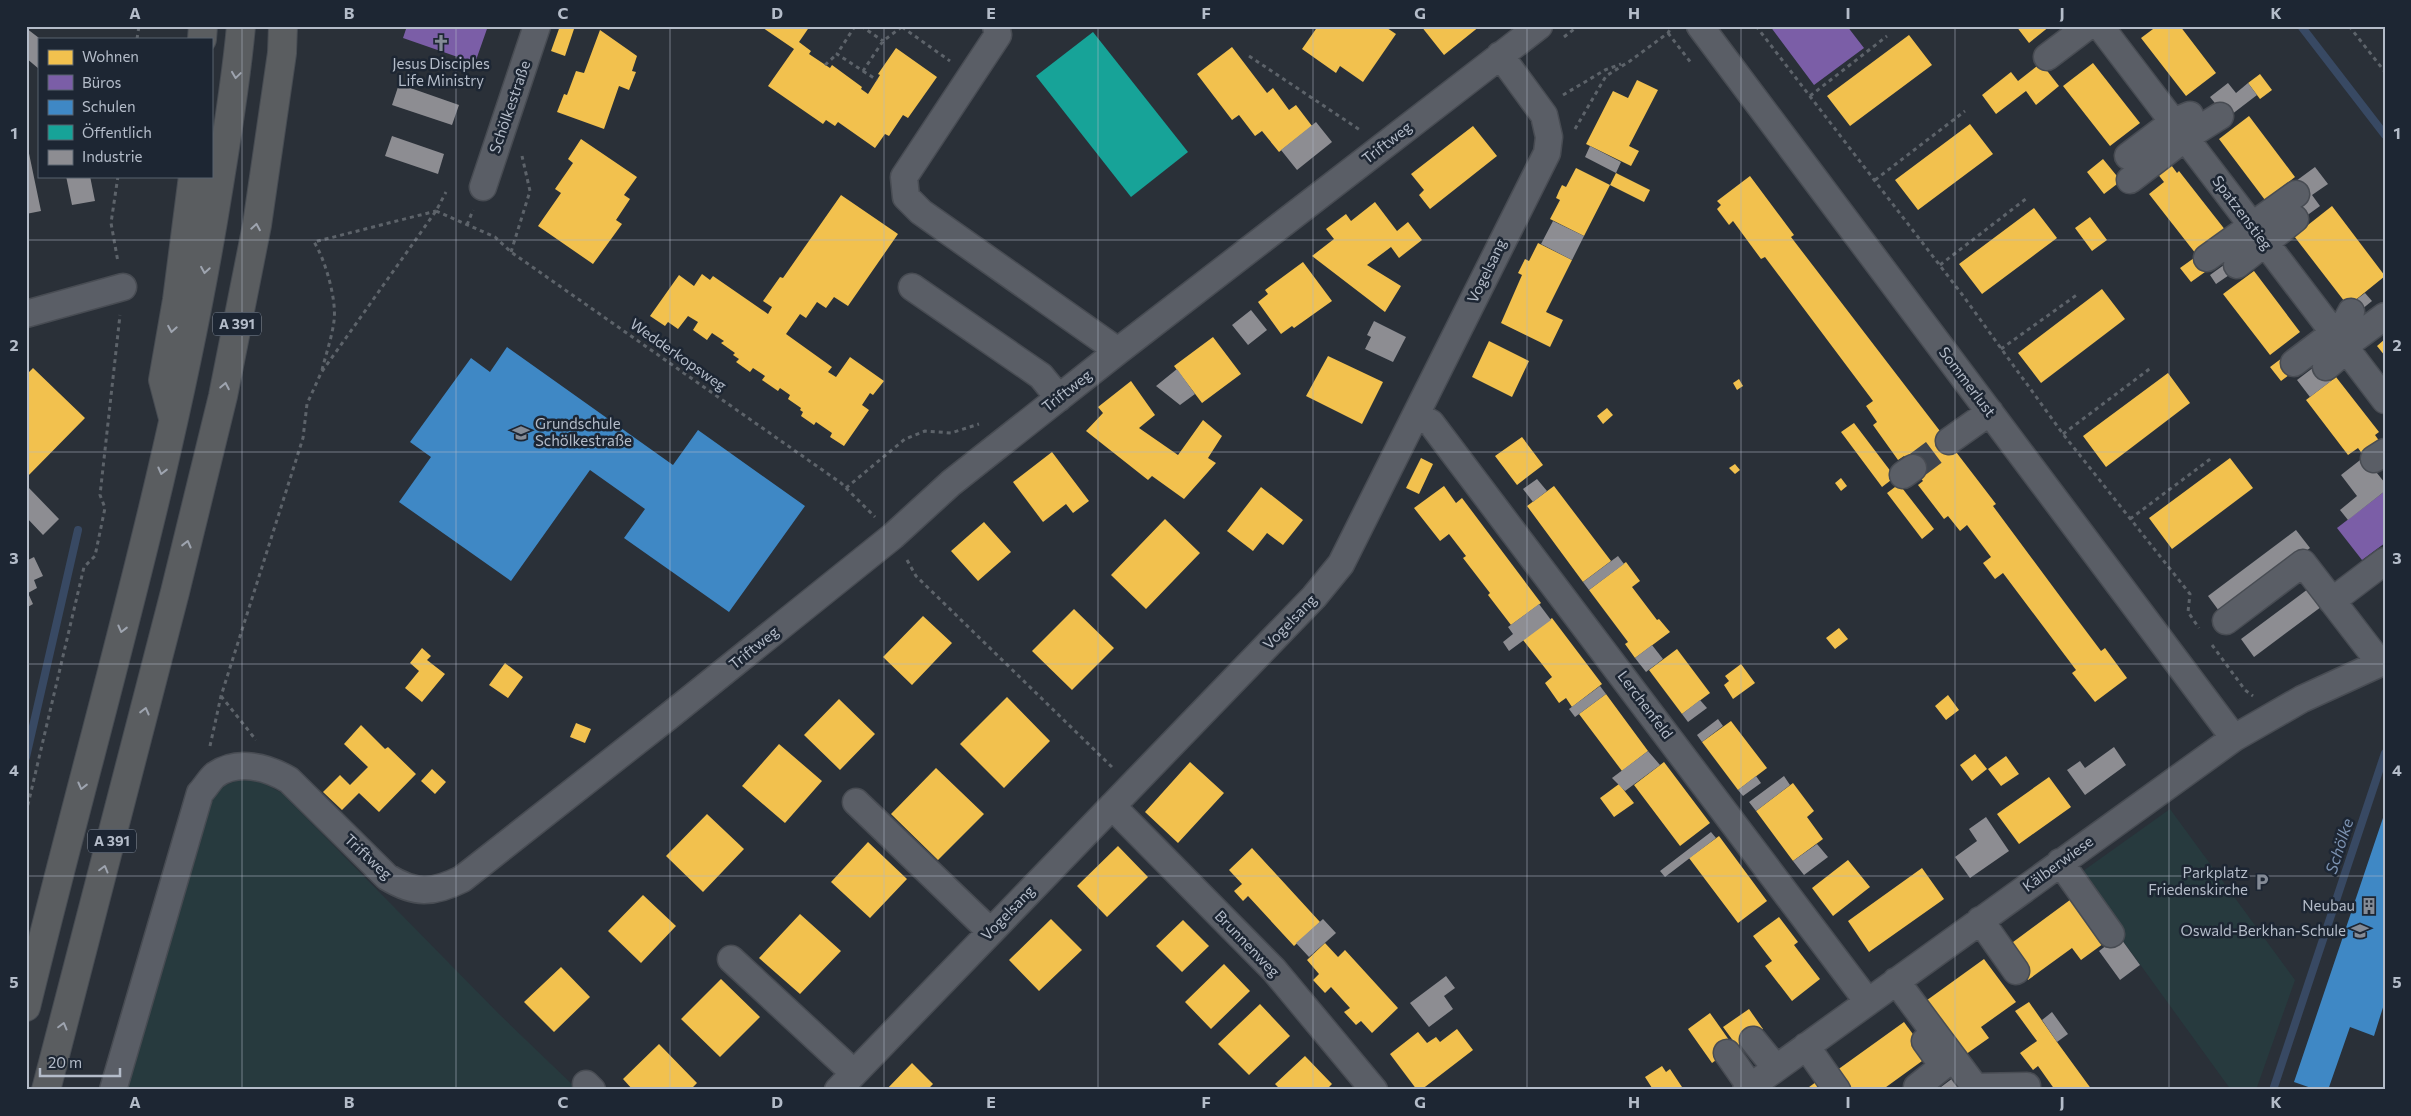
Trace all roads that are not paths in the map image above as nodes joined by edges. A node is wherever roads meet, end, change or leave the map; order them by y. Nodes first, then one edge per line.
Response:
1 (241, 26) edge
2 (284, 26) edge
3 (294, 26) edge
4 (537, 26) edge
5 (996, 26) edge
6 (1539, 26) edge
7 (1700, 26) edge
8 (2088, 26) edge
9 (2100, 26) edge
10 (282, 53) junction
11 (1500, 55) junction
12 (2047, 57) dead end
13 (2214, 109) dead end
14 (2179, 130) junction
15 (2129, 168) dead end
16 (193, 178) edge
17 (483, 187) dead end
18 (2295, 206) dead end
19 (2259, 234) junction
20 (2207, 258) dead end
21 (2237, 265) dead end
22 (123, 287) road end
23 (912, 287) dead end
24 (2350, 312) dead end
25 (26, 314) edge
26 (2384, 316) edge
27 (2340, 341) junction
28 (1118, 351) junction
29 (2294, 363) dead end
30 (2326, 367) dead end
31 (1058, 398) junction
32 (2385, 400) edge
33 (1990, 412) junction
34 (1416, 415) junction
35 (174, 424) junction
36 (1949, 441) tunnel mouth
37 (2385, 561) edge
38 (2332, 601) junction
39 (2226, 621) dead end
40 (2382, 662) edge
41 (2234, 738) junction
42 (856, 802) dead end
43 (1112, 806) junction
44 (2060, 862) junction
45 (1980, 920) junction
46 (990, 931) junction
47 (2111, 934) dead end
48 (732, 959) dead end
49 (2016, 971) dead end
50 (1884, 990) junction
51 (26, 1007) edge
52 (1753, 1040) dead end
53 (1802, 1049) junction
54 (1726, 1053) dead end
55 (1776, 1068) junction
56 (846, 1081) edge
57 (2026, 1086) dead end
58 (1917, 1087) dead end
59 (1748, 1088) edge
60 (46, 1090) edge
61 (113, 1090) edge
62 (1374, 1090) edge
63 (1825, 1090) edge
64 (1837, 1090) edge

1 -> 35 highway, A 391
2 - 10 highway, A 391
3 - 10 highway
4 - 17 street, Schölkestraße
5 - 28 street
6 - 11 street, Triftweg
7 - 33 street, Sommerlust
8 - 12 street
9 - 14 street, Spatzenstieg
60 -> 10 highway, A 391
11 - 28 street, Triftweg
11 - 34 street, Vogelsang
13 - 14 street
14 - 15 street
14 - 19 street, Spatzenstieg
16 -> 35 highway
18 - 19 street
19 - 20 street
19 - 21 street
19 - 27 street, Spatzenstieg
22 - 25 street
23 - 31 street
24 - 27 street
26 - 27 street
27 - 29 street
27 - 30 street
27 - 32 street, Spatzenstieg
28 - 31 street, Triftweg
31 - 61 street, Triftweg
33 - 36 street
33 - 41 street, Sommerlust
34 - 43 street, Vogelsang
34 - 50 street, Lerchenfeld
35 -> 51 highway, A 391
37 - 38 street
38 - 39 street
38 - 40 street
40 - 41 street, Kälberwiese
41 - 44 street, Kälberwiese
42 - 46 street
43 - 46 street, Vogelsang
43 - 62 street, Brunnenweg
44 - 45 street, Kälberwiese
44 - 47 street
45 - 49 street
45 - 50 street, Kälberwiese
46 - 56 street, Vogelsang
48 - 56 street
50 - 53 street, Kälberwiese
50 - 57 street
50 - 58 street
52 - 55 street
53 - 55 street, Kälberwiese
53 - 63 street
53 - 64 street
54 - 59 street
55 - 59 street, Kälberwiese

